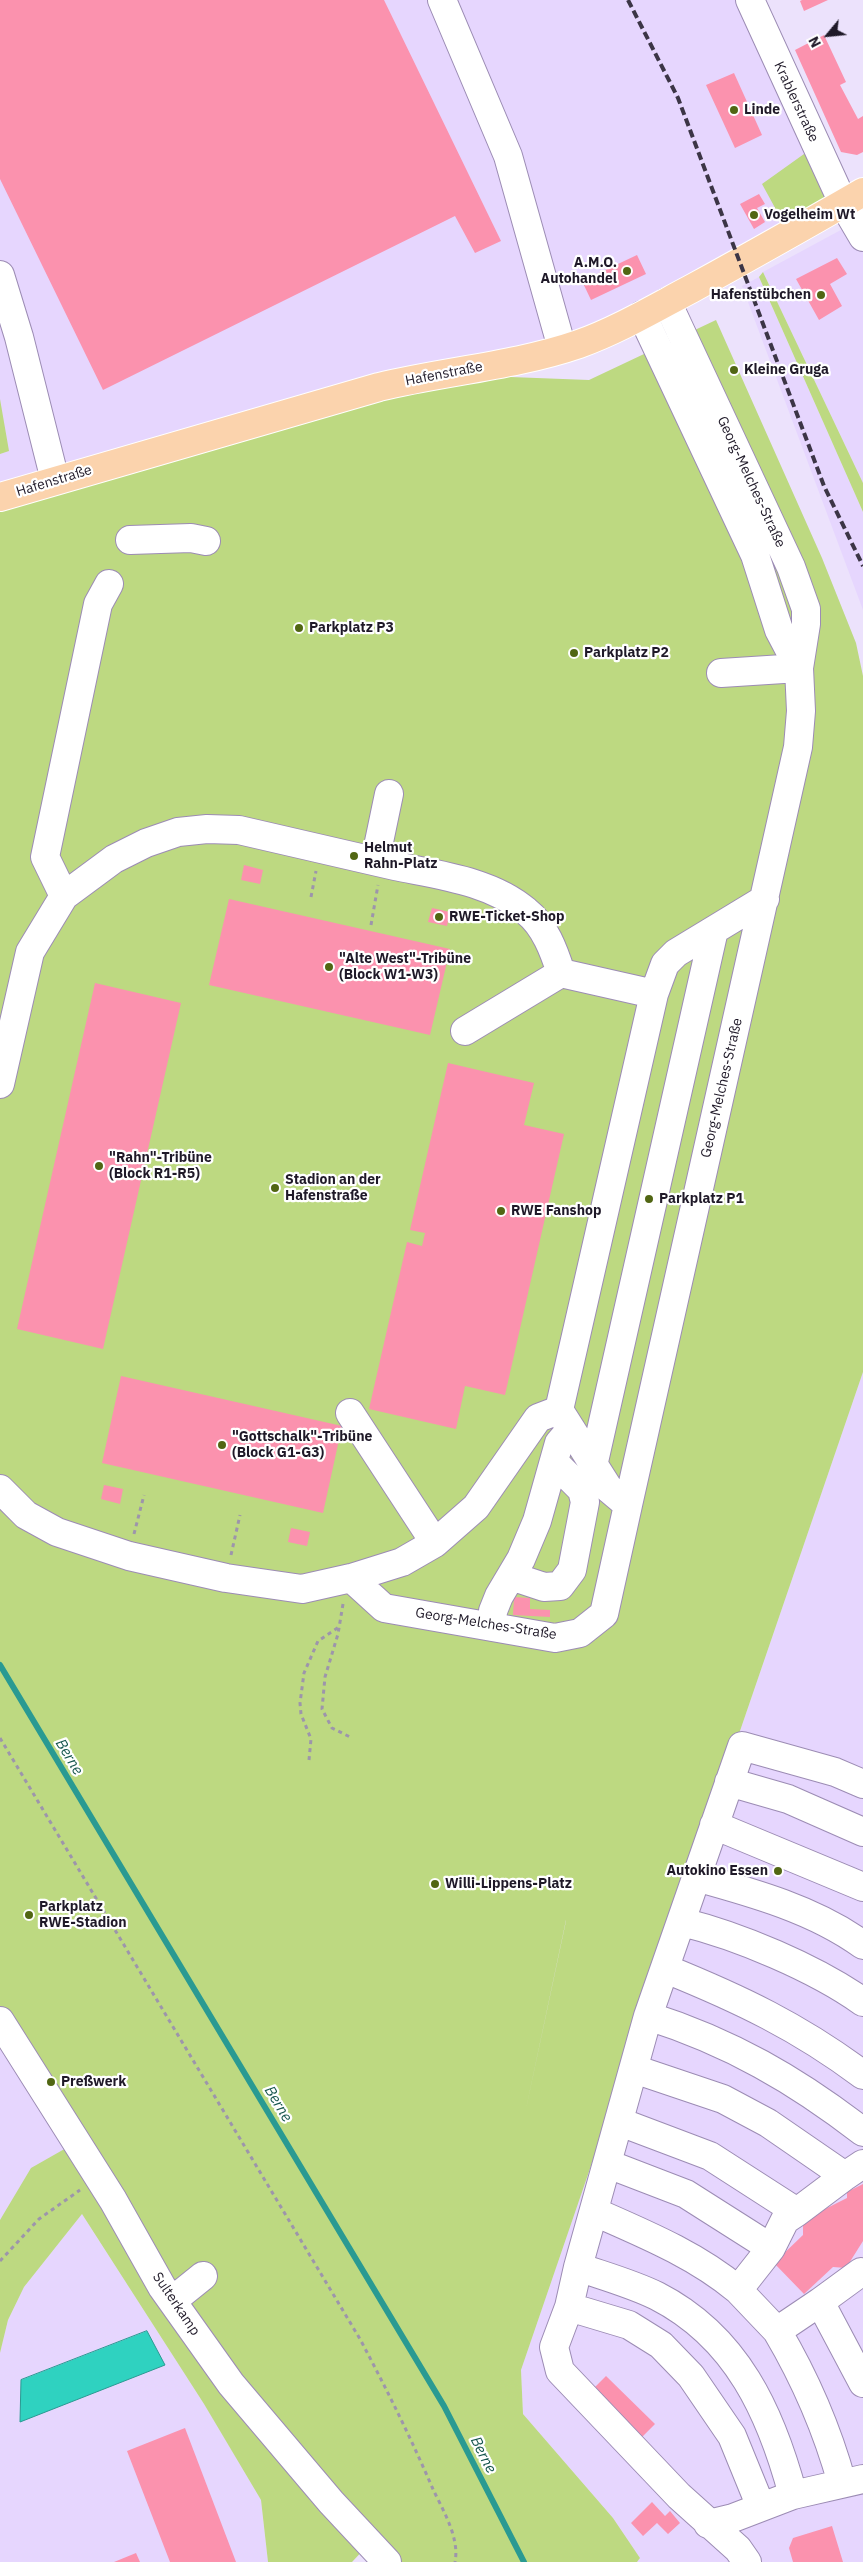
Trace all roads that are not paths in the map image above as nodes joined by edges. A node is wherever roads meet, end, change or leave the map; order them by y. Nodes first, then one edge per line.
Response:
1 (442, 0) edge
2 (750, 0) edge
3 (853, 197) edge
4 (863, 237) edge
5 (0, 275) edge
6 (667, 302) junction
7 (642, 315) junction
8 (562, 348) junction
9 (55, 480) junction
10 (0, 497) edge
11 (130, 540) dead end
12 (206, 541) dead end
13 (109, 584) dead end
14 (799, 668) junction
15 (721, 673) dead end
16 (389, 794) dead end
17 (375, 861) junction
18 (64, 896) junction
19 (765, 899) junction
20 (714, 930) junction
21 (561, 973) junction
22 (654, 994) junction
23 (465, 1031) dead end
24 (0, 1084) edge
25 (350, 1414) dead end
26 (565, 1419) junction
27 (554, 1462) junction
28 (593, 1466) junction
29 (0, 1489) edge
30 (628, 1505) junction
31 (435, 1543) junction
32 (511, 1576) junction
33 (351, 1578) junction
34 (492, 1627) junction
35 (730, 1782) junction
36 (863, 1784) edge
37 (714, 1825) junction
38 (863, 1832) edge
39 (696, 1877) junction
40 (863, 1887) edge
41 (682, 1922) junction
42 (863, 1945) edge
43 (666, 1969) junction
44 (863, 2002) edge
45 (648, 2016) junction
46 (6, 2018) edge
47 (634, 2069) junction
48 (863, 2074) edge
49 (620, 2122) junction
50 (863, 2132) edge
51 (608, 2164) junction
52 (854, 2170) edge
53 (595, 2212) junction
54 (797, 2212) junction
55 (771, 2248) junction
56 (578, 2267) junction
57 (862, 2272) edge
58 (203, 2276) dead end
59 (738, 2290) junction
60 (172, 2301) junction
61 (820, 2302) junction
62 (569, 2307) junction
63 (777, 2330) junction
64 (863, 2383) edge
65 (853, 2481) edge
66 (792, 2495) junction
67 (761, 2507) junction
68 (716, 2531) junction
69 (371, 2557) edge
70 (747, 2562) edge

1 - 8 street
2 - 3 street, Krablerstraße
3 - 4 street, Krablerstraße
3 - 6 main road, Hafenstraße
5 - 9 street
6 - 7 main road, Hafenstraße
6 - 14 street, Georg-Melches-Straße
7 - 8 main road, Hafenstraße
7 - 14 street, Georg-Melches-Straße
8 - 9 main road, Hafenstraße
9 - 10 main road, Hafenstraße
11 - 12 street
13 - 18 street
14 - 15 street
14 - 19 street, Georg-Melches-Straße
16 - 17 street
17 - 18 street
17 - 21 street
18 - 24 street
19 - 20 street
19 - 30 street, Georg-Melches-Straße
20 - 22 street
20 - 28 street
21 - 22 street
21 - 23 street
22 - 26 street
25 - 31 street
26 - 27 street
26 - 28 street
26 - 31 street
27 - 32 street
27 - 32 street
28 - 30 street
29 - 33 street
30 - 34 street, Georg-Melches-Straße
31 - 33 street
32 - 34 street
33 - 34 street, Georg-Melches-Straße
35 - 36 street
35 - 37 street
35 - 38 street
37 - 39 street
37 - 40 street
39 - 41 street
39 - 42 street
41 - 43 street
41 - 44 street
43 - 45 street
43 - 48 street
45 - 47 street
45 - 50 street
46 - 60 street, Sulterkamp
47 - 49 street
47 - 52 street
49 - 51 street
49 - 54 street
51 - 53 street
51 - 55 street
52 - 54 street
53 - 56 street
53 - 59 street
54 - 55 street
55 - 59 street
56 - 62 street
56 - 66 street
57 - 61 street
58 - 60 street
59 - 63 street
60 - 69 street, Sulterkamp
61 - 63 street
61 - 64 street
62 - 67 street
62 - 68 street
63 - 65 street
65 - 66 street
66 - 67 street
67 - 68 street
68 - 70 street

